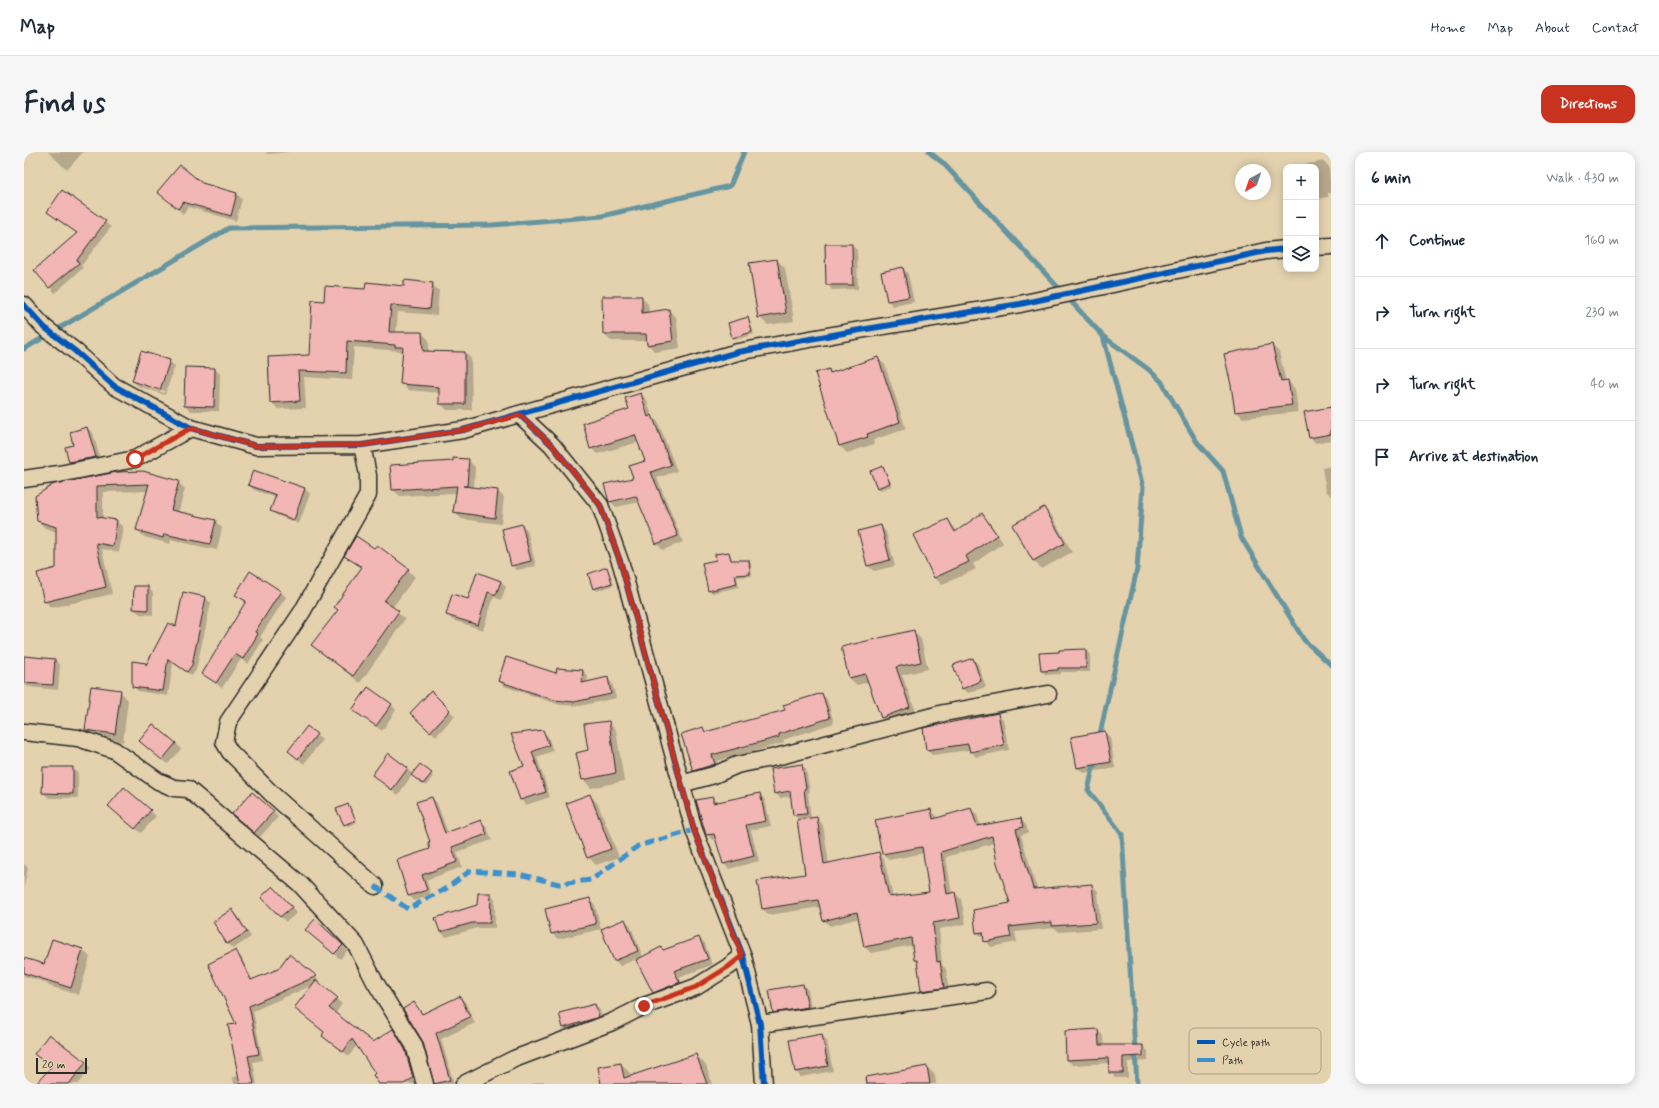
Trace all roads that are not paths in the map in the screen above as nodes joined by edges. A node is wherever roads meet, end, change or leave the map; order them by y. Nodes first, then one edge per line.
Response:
1 (1331, 246) edge
2 (1319, 247) edge
3 (1283, 249) edge
4 (24, 305) edge
5 (520, 415) junction
6 (191, 428) junction
7 (362, 445) junction
8 (24, 479) edge
9 (1048, 694) dead end
10 (24, 732) edge
11 (681, 784) junction
12 (375, 886) dead end
13 (742, 956) junction
14 (987, 990) dead end
15 (760, 1024) junction
16 (425, 1084) edge
17 (464, 1084) edge
18 (764, 1084) edge

1 - 2 street
3 - 5 street
4 - 6 street
5 - 7 street
5 - 11 street
6 - 7 street
6 - 8 street
7 - 12 street
9 - 11 street
10 - 16 street
11 - 13 street
13 - 15 street
13 - 17 street
14 - 15 street
15 - 18 street

